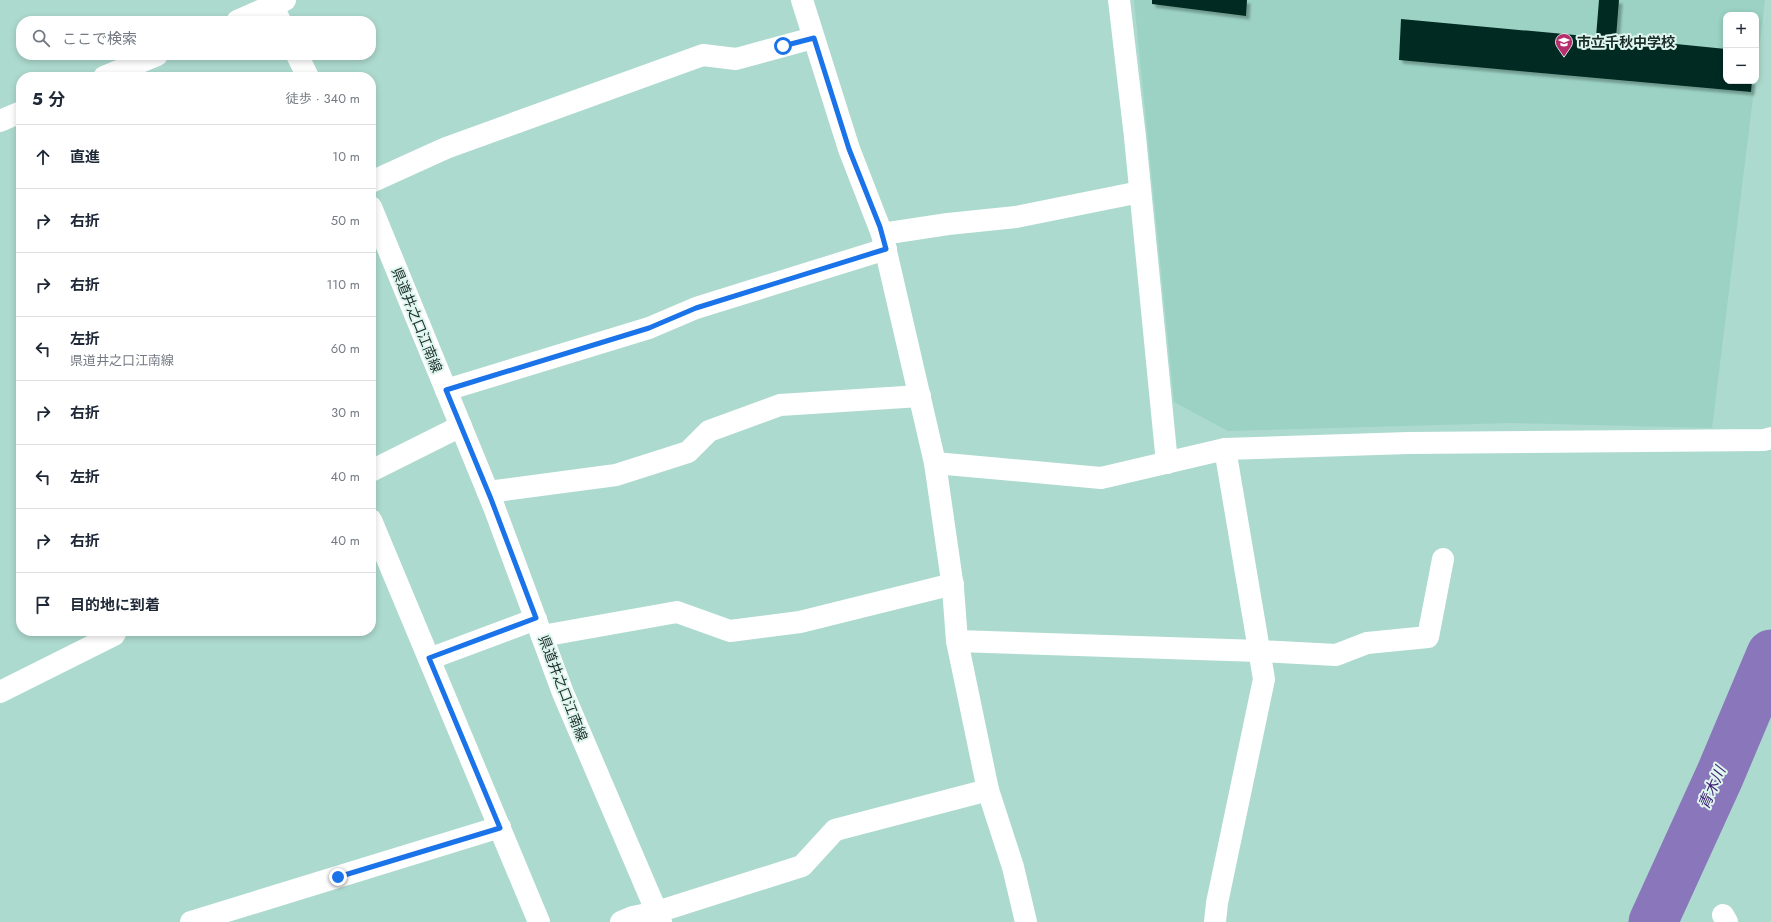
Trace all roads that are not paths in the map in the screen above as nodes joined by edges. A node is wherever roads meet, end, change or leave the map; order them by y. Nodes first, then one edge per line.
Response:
1 (802, 0) edge
2 (1119, 0) edge
3 (277, 7) edge
4 (251, 16) edge
5 (814, 38) junction
6 (145, 60) edge
7 (300, 60) edge
8 (116, 72) edge
9 (306, 72) edge
10 (16, 114) edge
11 (0, 121) edge
12 (376, 180) edge
13 (1140, 192) junction
14 (376, 219) edge
15 (884, 242) junction
16 (446, 390) junction
17 (920, 396) junction
18 (461, 426) junction
19 (1771, 438) edge
20 (1225, 449) junction
21 (1166, 463) junction
22 (935, 464) junction
23 (376, 468) edge
24 (488, 492) junction
25 (376, 532) edge
26 (1443, 558) dead end
27 (953, 584) junction
28 (539, 627) junction
29 (112, 636) edge
30 (957, 641) junction
31 (1260, 650) junction
32 (429, 658) junction
33 (0, 692) edge
34 (988, 790) junction
35 (500, 828) junction
36 (659, 917) edge
37 (190, 922) edge
38 (539, 922) edge
39 (621, 922) edge
40 (1026, 922) edge
41 (1215, 922) edge

1 - 5 street
2 - 13 street
3 - 4 street
5 - 12 street
5 - 15 street
6 - 8 street
7 - 9 street
10 - 11 street
13 - 15 street
13 - 21 street
14 - 16 street, 県道井之口江南線
15 - 16 street
15 - 17 street
16 - 18 street, 県道井之口江南線
17 - 22 street
17 - 24 street
18 - 23 street
18 - 24 street, 県道井之口江南線
19 - 20 street
20 - 21 street
20 - 31 street
21 - 22 street
22 - 27 street
24 - 28 street, 県道井之口江南線
25 - 32 street
26 - 31 street
27 - 28 street
27 - 30 street
28 - 32 street
28 - 36 street, 県道井之口江南線
29 - 33 street
30 - 31 street
30 - 34 street
31 - 41 street
32 - 35 street
34 - 36 street
34 - 40 street
35 - 37 street
35 - 38 street
36 - 39 street

